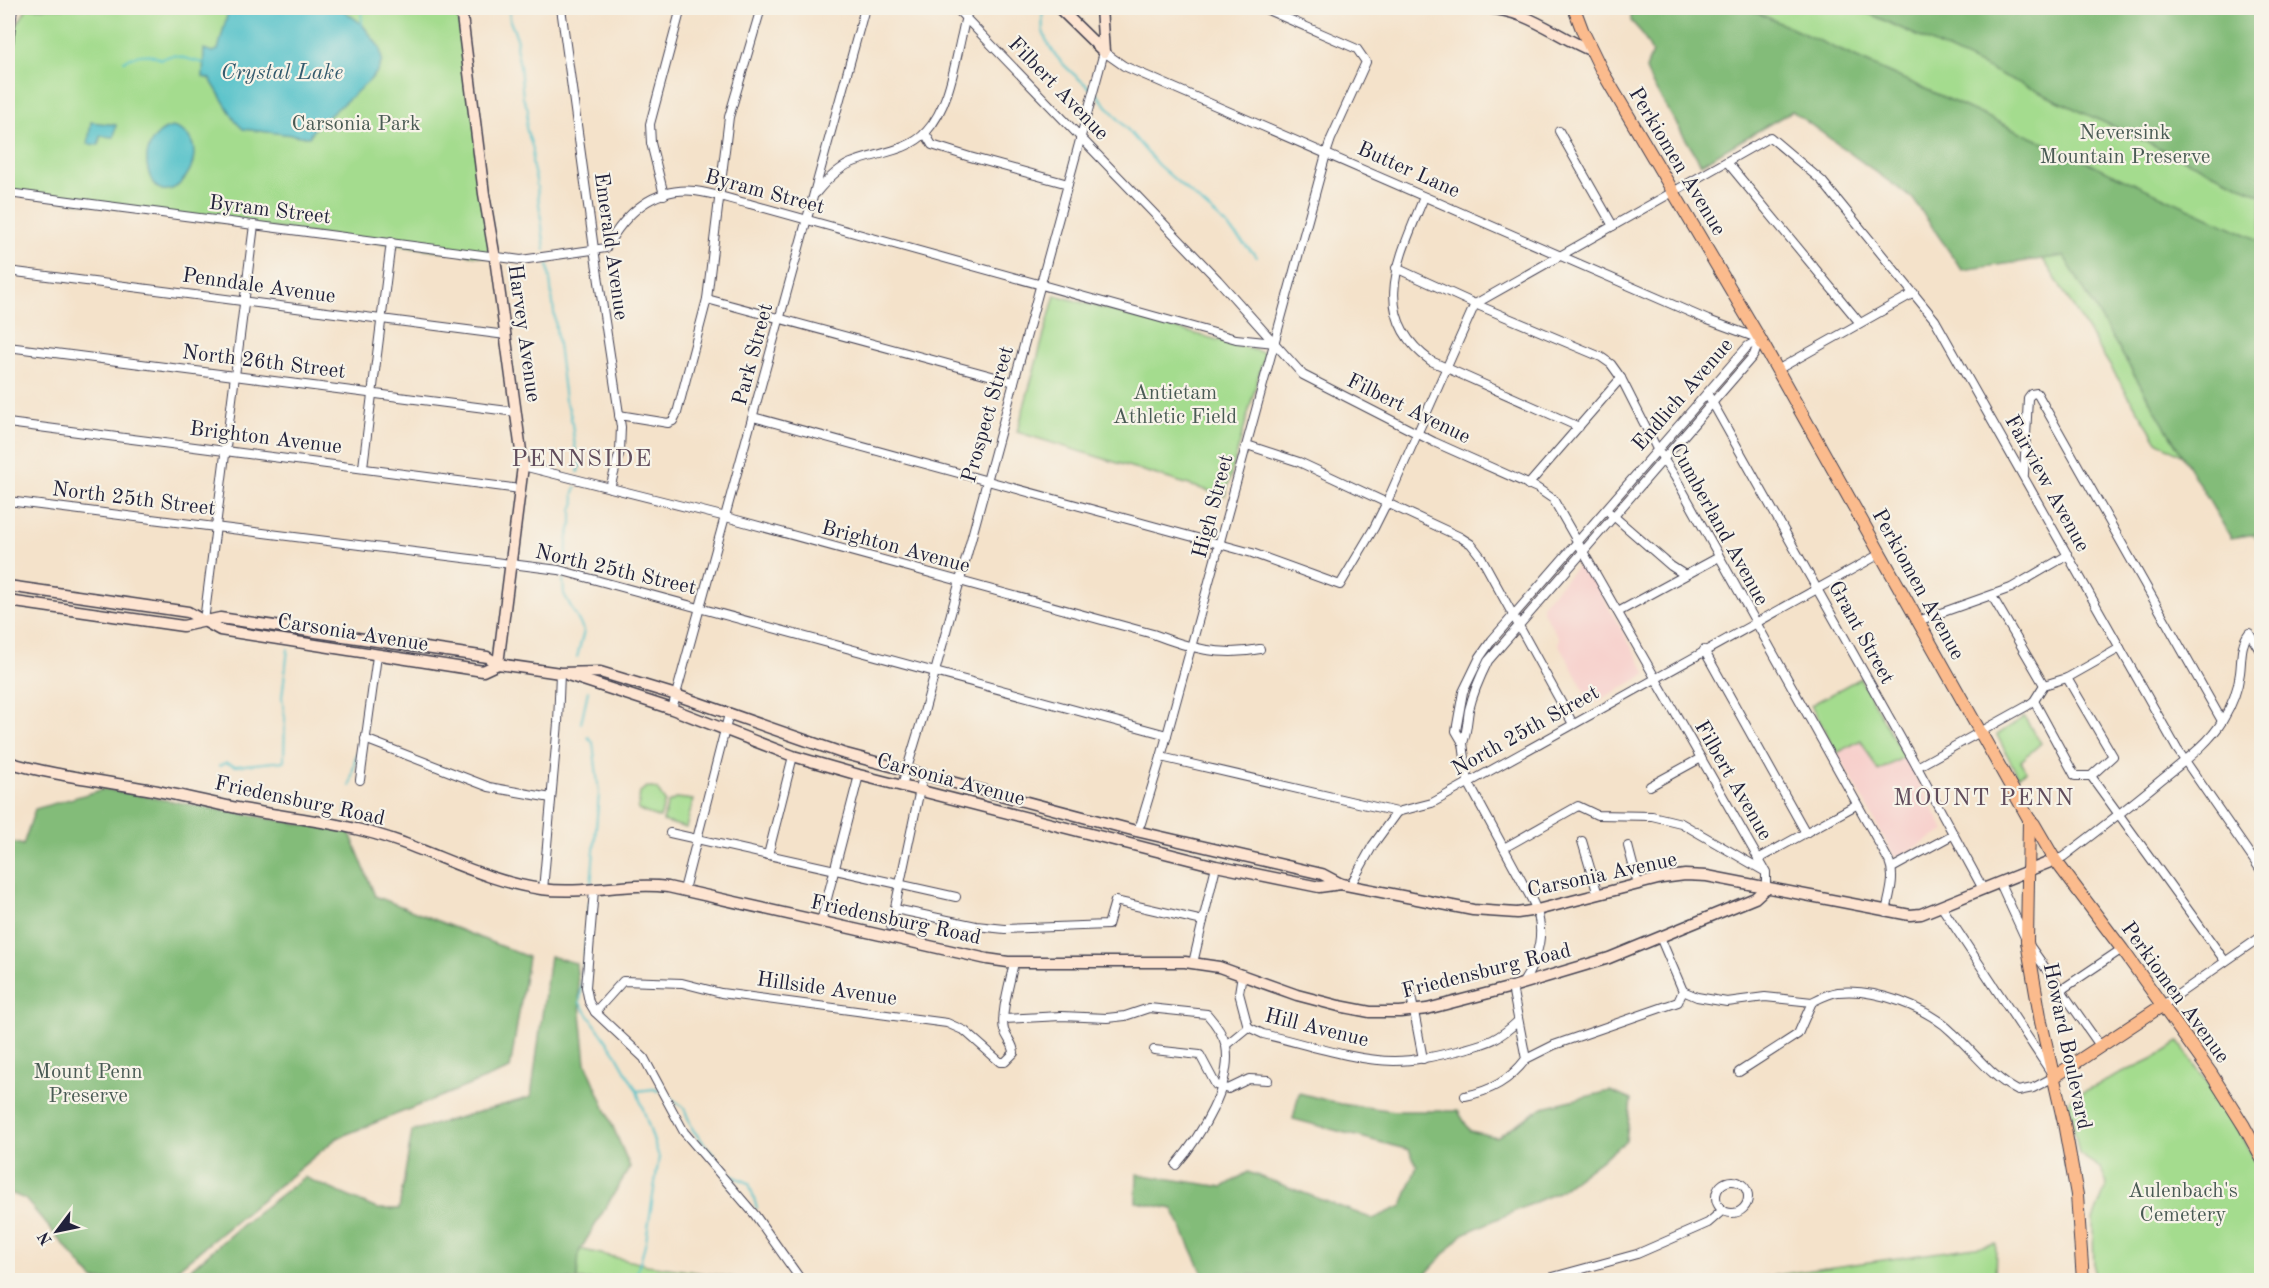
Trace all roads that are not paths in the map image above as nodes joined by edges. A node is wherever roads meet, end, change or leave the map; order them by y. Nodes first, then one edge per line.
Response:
1 (461, 8) edge
2 (561, 8) edge
3 (681, 8) edge
4 (760, 8) edge
5 (865, 8) edge
6 (956, 8) edge
7 (970, 8) edge
8 (1059, 8) edge
9 (1101, 8) edge
10 (1263, 8) edge
11 (1484, 8) edge
12 (1574, 8) edge
13 (11, 13) edge
14 (965, 16) junction
15 (1592, 51) junction
16 (1104, 52) junction
17 (8, 54) edge
18 (1559, 131) dead end
19 (925, 134) junction
20 (1081, 137) junction
21 (1326, 154) junction
22 (1727, 162) junction
23 (1068, 184) junction
24 (1674, 192) junction
25 (8, 194) edge
26 (664, 195) junction
27 (718, 196) junction
28 (813, 196) junction
29 (1424, 197) junction
30 (807, 220) junction
31 (254, 225) junction
32 (1613, 226) junction
33 (391, 242) junction
34 (594, 249) junction
35 (1560, 255) junction
36 (495, 258) junction
37 (1396, 268) junction
38 (8, 271) edge
39 (1040, 285) junction
40 (1914, 293) junction
41 (707, 299) junction
42 (245, 301) junction
43 (1474, 304) junction
44 (781, 318) junction
45 (381, 320) junction
46 (1860, 323) junction
47 (506, 335) junction
48 (1760, 339) junction
49 (1275, 343) junction
50 (8, 347) edge
51 (1446, 368) junction
52 (1777, 370) junction
53 (236, 375) junction
54 (1621, 378) junction
55 (1014, 382) junction
56 (372, 392) junction
57 (1707, 393) junction
58 (1712, 401) junction
59 (516, 412) junction
60 (619, 415) junction
61 (753, 417) junction
62 (8, 423) edge
63 (1579, 427) junction
64 (1417, 434) junction
65 (1247, 445) junction
66 (1658, 449) junction
67 (226, 450) junction
68 (1663, 458) junction
69 (523, 466) junction
70 (363, 467) junction
71 (2024, 476) junction
72 (986, 482) junction
73 (1528, 484) junction
74 (610, 488) junction
75 (520, 489) junction
76 (8, 501) edge
77 (1386, 504) junction
78 (1606, 509) junction
79 (1613, 516) junction
80 (726, 517) junction
81 (218, 526) junction
82 (1578, 540) junction
83 (1220, 545) junction
84 (1583, 550) junction
85 (1880, 554) junction
86 (2068, 555) junction
87 (1719, 556) junction
88 (510, 564) junction
89 (1685, 575) junction
90 (959, 582) junction
91 (8, 586) edge
92 (1817, 588) junction
93 (1992, 596) junction
94 (8, 601) edge
95 (701, 607) junction
96 (1618, 612) junction
97 (1513, 616) junction
98 (204, 621) junction
99 (1918, 621) junction
100 (1755, 622) junction
101 (1518, 624) junction
102 (1190, 648) junction
103 (2121, 648) junction
104 (1260, 649) dead end
105 (1704, 650) junction
106 (2262, 654) edge
107 (377, 656) junction
108 (498, 664) junction
109 (935, 670) junction
110 (560, 673) junction
111 (1655, 678) junction
112 (2067, 678) junction
113 (2044, 685) junction
114 (676, 695) junction
115 (2034, 701) junction
116 (672, 709) junction
117 (729, 714) junction
118 (2222, 720) junction
119 (1573, 724) junction
120 (725, 729) junction
121 (1979, 732) junction
122 (1167, 735) junction
123 (365, 739) junction
124 (1463, 743) junction
125 (793, 756) junction
126 (1161, 757) junction
127 (1701, 758) junction
128 (2184, 761) junction
129 (8, 762) edge
130 (1917, 767) junction
131 (907, 770) junction
132 (858, 775) junction
133 (923, 775) junction
134 (2091, 776) junction
135 (360, 780) dead end
136 (1468, 782) junction
137 (902, 785) junction
138 (1650, 786) dead end
139 (920, 790) junction
140 (551, 798) junction
141 (1856, 805) junction
142 (1397, 812) junction
143 (2119, 814) junction
144 (2029, 819) junction
145 (1136, 831) junction
146 (670, 833) dead end
147 (1806, 833) junction
148 (1954, 834) junction
149 (697, 840) junction
150 (1582, 841) dead end
151 (1628, 846) dead end
152 (1504, 848) junction
153 (768, 855) junction
154 (1758, 859) junction
155 (2055, 860) junction
156 (1216, 866) junction
157 (1892, 868) junction
158 (834, 869) junction
159 (2028, 871) junction
160 (1766, 872) junction
161 (2262, 872) edge
162 (2000, 883) junction
163 (901, 884) junction
164 (1638, 884) junction
165 (1346, 885) junction
166 (1766, 888) junction
167 (1983, 889) junction
168 (543, 890) junction
169 (594, 890) junction
170 (684, 891) junction
171 (1598, 895) junction
172 (956, 897) dead end
173 (1941, 906) junction
174 (895, 909) junction
175 (1537, 910) junction
176 (1886, 912) junction
177 (1203, 921) junction
178 (821, 922) junction
179 (891, 926) dead end
180 (2262, 936) edge
181 (1660, 937) junction
182 (2027, 942) junction
183 (2122, 949) junction
184 (1014, 962) junction
185 (2225, 962) junction
186 (1193, 963) junction
187 (1242, 974) junction
188 (1409, 985) dead end
189 (1517, 986) junction
190 (2061, 990) junction
191 (1683, 991) junction
192 (1812, 1002) junction
193 (2163, 1005) junction
194 (1415, 1010) junction
195 (595, 1012) junction
196 (1004, 1019) junction
197 (1518, 1021) junction
198 (1248, 1027) junction
199 (1226, 1045) junction
200 (2101, 1047) junction
201 (1154, 1050) dead end
202 (1423, 1059) junction
203 (1526, 1059) junction
204 (1739, 1072) dead end
205 (2054, 1077) junction
206 (1268, 1080) dead end
207 (1222, 1087) junction
208 (1466, 1096) dead end
209 (2260, 1151) edge
210 (1176, 1165) dead end
211 (1723, 1210) junction
212 (801, 1281) edge
213 (1542, 1281) edge
214 (2083, 1281) edge

1 - 36 street, Harvey Avenue
2 - 34 street, Emerald Avenue
3 - 26 street
4 - 27 street
5 - 28 street, Park Street
6 - 14 street, Filbert Avenue
7 - 14 street
8 - 16 street, Butter Lane
9 - 16 street
10 - 21 street, High Street
11 - 15 street
12 - 15 main road, Perkiomen Avenue
13 - 17 street
14 - 19 street
14 - 20 street, Filbert Avenue
15 - 24 main road, Perkiomen Avenue
16 - 20 street, Prospect Street
16 - 21 street, Butter Lane
18 - 32 street
19 - 23 street
19 - 28 street
20 - 23 street, Prospect Street
20 - 49 street, Filbert Avenue
21 - 29 street, Butter Lane
21 - 49 street, High Street
22 - 24 street
22 - 40 street, Fairview Avenue
22 - 46 street
23 - 39 street, Prospect Street
24 - 32 street
24 - 48 main road, Perkiomen Avenue
25 - 31 street, Byram Street
26 - 27 street, Byram Street
26 - 34 street, Byram Street
27 - 30 street, Byram Street
27 - 41 street
28 - 30 street, Park Street
29 - 35 street, Butter Lane
29 - 37 street
30 - 39 street, Byram Street
30 - 44 street, Park Street
31 - 33 street, Byram Street
31 - 42 street
32 - 35 street
33 - 36 street, Byram Street
33 - 45 street
34 - 36 street, Byram Street
34 - 60 street, Emerald Avenue
35 - 43 street
35 - 48 street, Butter Lane
36 - 47 street, Harvey Avenue
37 - 43 street, Cumberland Avenue
37 - 51 street
38 - 42 street, Penndale Avenue
39 - 49 street, Byram Street
39 - 55 street, Prospect Street
40 - 46 street
40 - 71 street, Fairview Avenue
41 - 44 street
41 - 60 street
42 - 45 street, Penndale Avenue
42 - 53 street
43 - 51 street
43 - 54 street, Cumberland Avenue
44 - 55 street
44 - 61 street, Park Street
45 - 47 street, Penndale Avenue
45 - 56 street
46 - 52 street
47 - 59 street, Harvey Avenue
48 - 52 main road, Perkiomen Avenue
48 - 57 street, Endlich Avenue
48 - 58 street, Endlich Avenue
49 - 64 street, Filbert Avenue
49 - 65 street, High Street
50 - 53 street, North 26th Street
51 - 63 street
51 - 64 street
52 - 85 main road, Perkiomen Avenue
53 - 56 street, North 26th Street
53 - 67 street
54 - 63 street
54 - 66 street, Cumberland Avenue
55 - 72 street, Prospect Street
56 - 59 street, North 26th Street
56 - 70 street
57 - 58 street, Grant Street
57 - 66 street, Endlich Avenue
58 - 68 street, Endlich Avenue
58 - 92 street, Grant Street
59 - 69 street, Harvey Avenue
60 - 74 street, Emerald Avenue
61 - 72 street
61 - 80 street, Park Street
62 - 67 street, Brighton Avenue
63 - 73 street
64 - 73 street, Filbert Avenue
64 - 77 street
65 - 77 street
65 - 83 street, High Street
66 - 68 street, Cumberland Avenue
66 - 78 street, Endlich Avenue
67 - 70 street, Brighton Avenue
67 - 81 street
68 - 79 street, Endlich Avenue
68 - 87 street, Cumberland Avenue
69 - 74 street, Brighton Avenue
69 - 75 street, Harvey Avenue
70 - 75 street, Brighton Avenue
71 - 86 street, Fairview Avenue
71 - 118 street
72 - 83 street
72 - 90 street, Prospect Street
73 - 82 street, Filbert Avenue
74 - 80 street, Brighton Avenue
75 - 88 street, Harvey Avenue
76 - 81 street, North 25th Street
77 - 83 street
77 - 97 street
78 - 79 street
78 - 82 street, Endlich Avenue
79 - 84 street, Endlich Avenue
79 - 89 street
80 - 90 street, Brighton Avenue
80 - 95 street, Park Street
81 - 88 street, North 25th Street
81 - 98 street
82 - 84 street, Filbert Avenue
82 - 97 street, Endlich Avenue
83 - 102 street, High Street
84 - 96 street, Filbert Avenue
84 - 101 street, Endlich Avenue
85 - 92 street, North 25th Street
85 - 99 main road, Perkiomen Avenue
86 - 93 street
86 - 103 street, Fairview Avenue
87 - 89 street
87 - 100 street, Cumberland Avenue
88 - 95 street, North 25th Street
88 - 108 street, Harvey Avenue
89 - 96 street
90 - 102 street, Brighton Avenue
90 - 109 street, Prospect Street
91 - 98 street, Carsonia Avenue
92 - 100 street, North 25th Street
92 - 130 street, Grant Street
93 - 99 street
93 - 113 street
94 - 98 street, Carsonia Avenue
95 - 109 street, North 25th Street
95 - 114 street, Park Street
96 - 111 street, Filbert Avenue
97 - 101 street
97 - 124 street, Endlich Avenue
98 - 107 street, Carsonia Avenue
98 - 108 street, Carsonia Avenue
99 - 121 main road, Perkiomen Avenue
100 - 105 street, North 25th Street
100 - 141 street, Cumberland Avenue
101 - 119 street
101 - 124 street, Endlich Avenue
102 - 104 street, Brighton Avenue
102 - 122 street, High Street
103 - 112 street
103 - 128 street, Fairview Avenue
105 - 111 street, North 25th Street
105 - 147 street
106 - 118 street
107 - 108 street, Carsonia Avenue
107 - 123 street
108 - 110 street, Carsonia Avenue
109 - 122 street, North 25th Street
109 - 131 street, Prospect Street
110 - 114 street, Carsonia Avenue
110 - 116 street, Carsonia Avenue
110 - 140 street
111 - 119 street, North 25th Street
111 - 127 street, Filbert Avenue
112 - 113 street
112 - 134 street
113 - 115 street
114 - 116 street, Park Street
114 - 117 street, Carsonia Avenue
115 - 121 street
115 - 134 street
116 - 120 street, Carsonia Avenue
117 - 120 street
117 - 131 street, Carsonia Avenue
118 - 128 street
119 - 136 street, North 25th Street
120 - 125 street, Carsonia Avenue
120 - 149 street
121 - 130 street
121 - 144 main road, Perkiomen Avenue
122 - 126 street, High Street
123 - 135 street
123 - 140 street
124 - 136 street, Endlich Avenue
125 - 132 street, Carsonia Avenue
125 - 153 street
126 - 142 street, North 25th Street
126 - 145 street, High Street
127 - 138 street
127 - 154 street, Filbert Avenue
128 - 143 street
128 - 161 street, Fairview Avenue
129 - 168 street, Friedensburg Road
130 - 148 street, Grant Street
131 - 133 street, Carsonia Avenue
131 - 137 street, Prospect Street
132 - 137 street, Carsonia Avenue
132 - 158 street
133 - 139 street
133 - 145 street, Carsonia Avenue
134 - 143 street
136 - 142 street, North 25th Street
136 - 152 street, Endlich Avenue
137 - 139 street, Carsonia Avenue
139 - 156 street, Carsonia Avenue
139 - 163 street
140 - 168 street
141 - 147 street
141 - 157 street, Cumberland Avenue
142 - 165 street
143 - 155 street
143 - 185 street
144 - 155 main road, Perkiomen Avenue
144 - 159 main road, Howard Boulevard
145 - 165 street, Carsonia Avenue
146 - 149 street
147 - 154 street
148 - 157 street
148 - 167 street, Grant Street
149 - 153 street
149 - 170 street
150 - 171 street
151 - 164 street
152 - 160 street
152 - 175 street, Endlich Avenue
153 - 158 street
154 - 160 street, Filbert Avenue
155 - 159 street, Carsonia Avenue
155 - 183 main road, Perkiomen Avenue
156 - 165 street, Carsonia Avenue
156 - 177 street
157 - 176 street
158 - 163 street
158 - 178 street
159 - 162 street, Carsonia Avenue
159 - 182 main road, Howard Boulevard
160 - 166 street, Filbert Avenue
162 - 167 street, Carsonia Avenue
162 - 182 street
163 - 172 street
163 - 174 street
164 - 166 street, Carsonia Avenue
164 - 171 street, Carsonia Avenue
165 - 175 street, Carsonia Avenue
166 - 176 street, Carsonia Avenue
166 - 181 street, Friedensburg Road
167 - 173 street, Carsonia Avenue
168 - 169 street, Friedensburg Road
169 - 170 street, Friedensburg Road
169 - 195 street
170 - 178 street, Friedensburg Road
171 - 175 street, Carsonia Avenue
173 - 176 street, Carsonia Avenue
173 - 205 street
174 - 177 street
174 - 179 street
175 - 189 street, Endlich Avenue
177 - 186 street
178 - 184 street, Friedensburg Road
180 - 185 street
181 - 189 street, Friedensburg Road
181 - 191 street
182 - 190 street
182 - 205 main road, Howard Boulevard
183 - 190 street
183 - 193 main road, Perkiomen Avenue
184 - 186 street, Friedensburg Road
184 - 196 street
185 - 193 street
186 - 187 street, Friedensburg Road
187 - 194 street, Friedensburg Road
187 - 198 street
188 - 194 street
189 - 194 street, Friedensburg Road
189 - 197 street
190 - 200 street
191 - 192 street
191 - 203 street
192 - 204 street
192 - 205 street
193 - 200 main road
193 - 209 main road, Perkiomen Avenue
194 - 202 street
195 - 196 street, Hillside Avenue
195 - 212 street
196 - 199 street
197 - 202 street, Hill Avenue
197 - 203 street
198 - 199 street, Hill Avenue
198 - 202 street, Hill Avenue
199 - 207 street
200 - 205 main road
201 - 207 street
203 - 208 street
205 - 214 main road, Howard Boulevard
206 - 207 street
207 - 210 street
211 - 211 street
211 - 213 street

